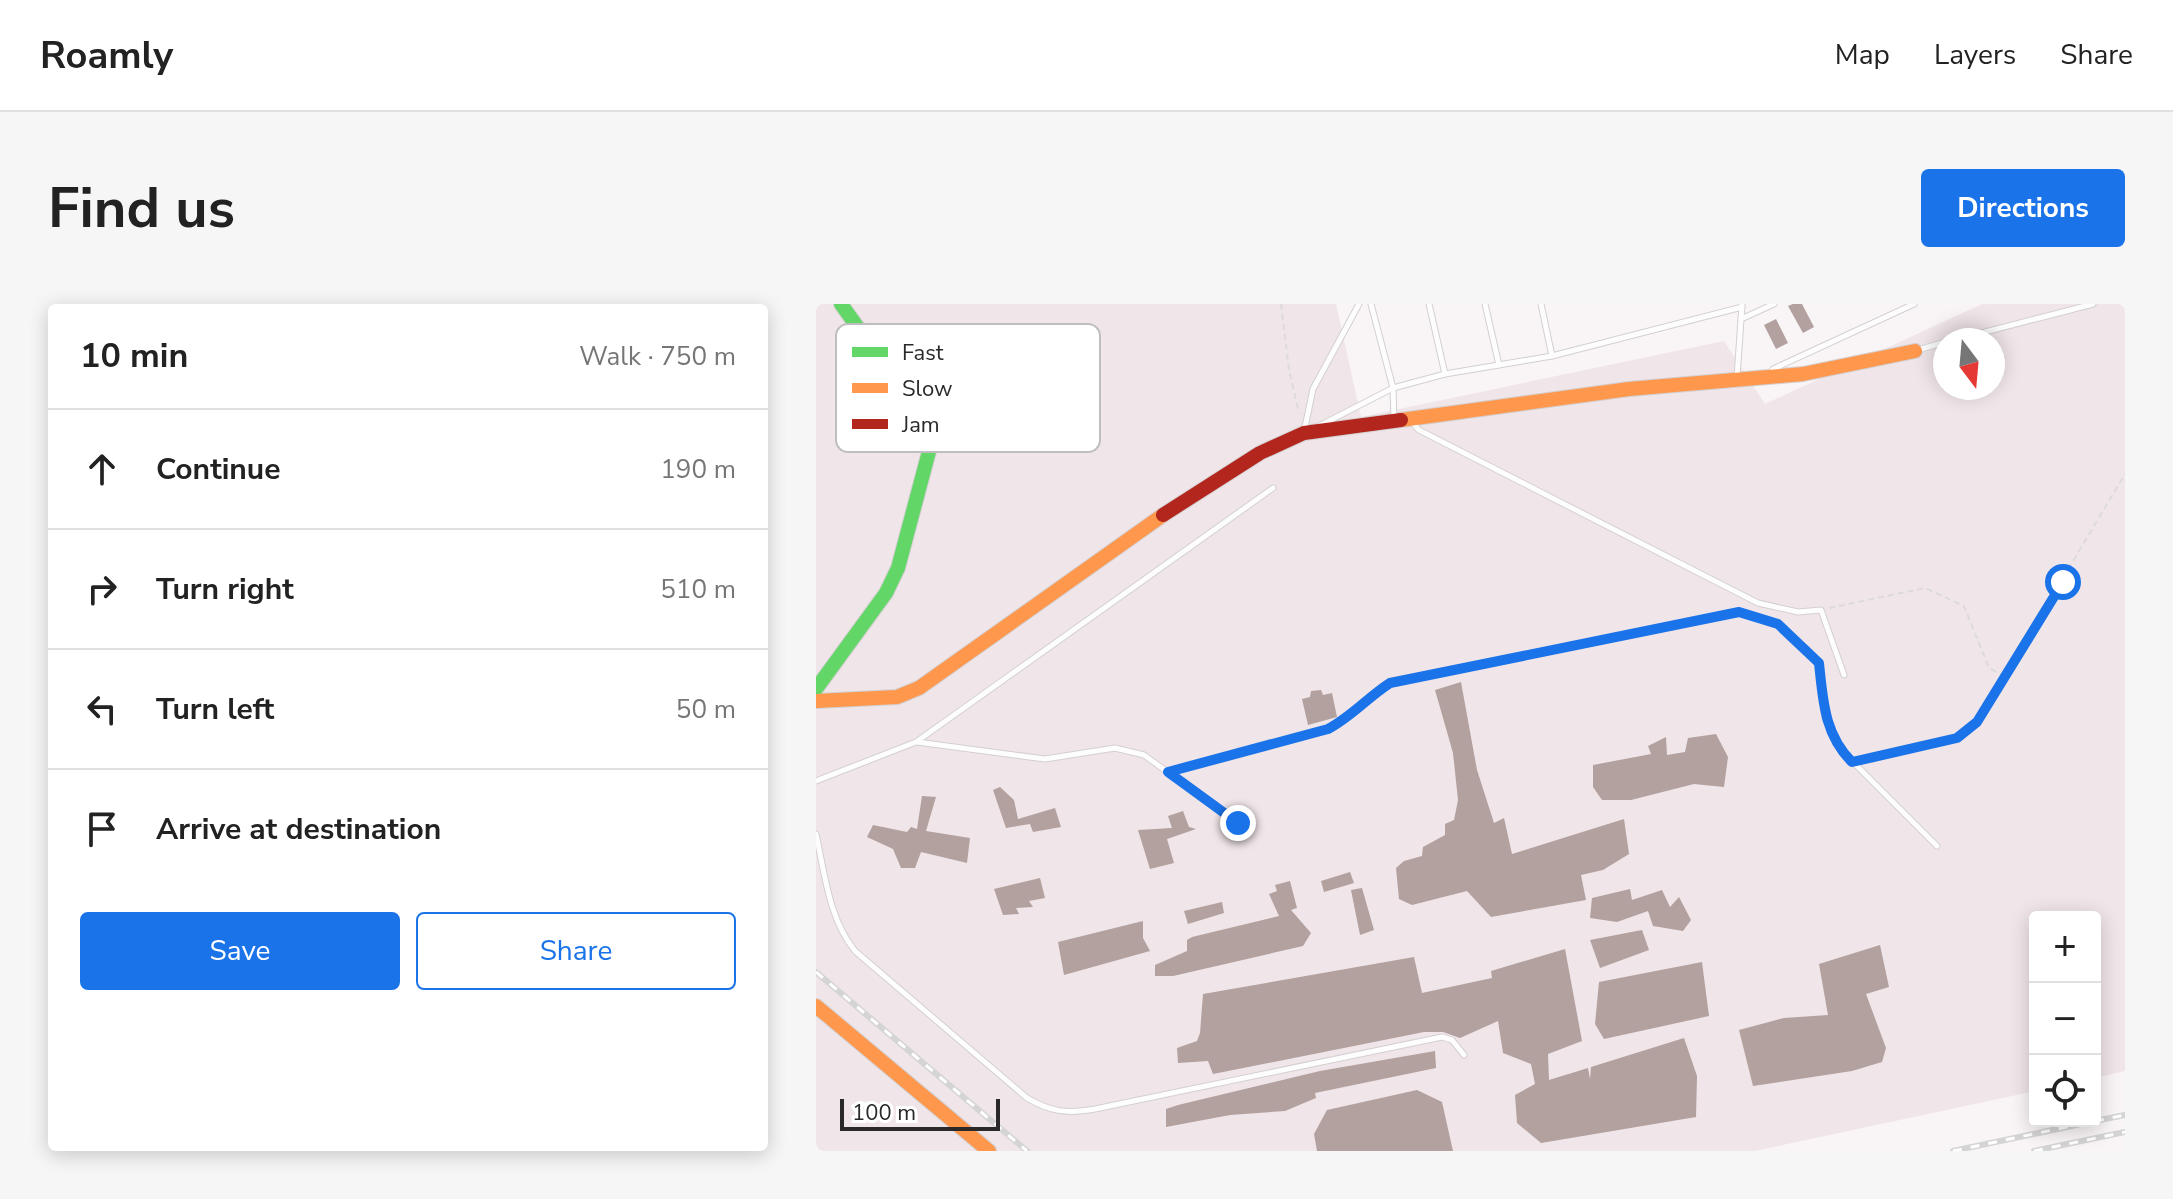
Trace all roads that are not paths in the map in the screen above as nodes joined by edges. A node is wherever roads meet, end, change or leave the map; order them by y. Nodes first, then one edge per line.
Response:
1 (841, 304) edge
2 (1361, 304) edge
3 (1371, 304) edge
4 (1429, 304) edge
5 (1485, 304) edge
6 (1541, 304) edge
7 (1774, 304) edge
8 (1914, 304) edge
9 (2093, 304) edge
10 (1742, 305) edge
11 (1741, 320) junction
12 (855, 324) edge
13 (2000, 328) edge
14 (1933, 346) edge
15 (1915, 351) joint
16 (1552, 356) junction
17 (1499, 365) junction
18 (1445, 374) junction
19 (1770, 376) junction
20 (1737, 377) junction
21 (1393, 388) junction
22 (1410, 418) junction
23 (1394, 421) junction
24 (1304, 433) junction
25 (929, 452) edge
26 (1273, 488) dead end
27 (1844, 675) dead end
28 (816, 689) edge
29 (816, 701) edge
30 (916, 742) junction
31 (1168, 772) junction
32 (816, 781) edge
33 (1238, 823) dead end
34 (816, 834) edge
35 (1937, 846) dead end
36 (816, 1006) edge
37 (1464, 1055) dead end
38 (989, 1151) edge

1 - 12 street
2 - 24 lane
3 - 21 lane
4 - 18 lane
5 - 17 lane
6 - 16 lane
7 - 11 lane
8 - 19 lane
9 - 13 lane
10 - 11 lane
10 - 16 lane
11 - 20 lane
14 - 15 lane
15 - 19 street
16 - 17 lane
17 - 18 lane
18 - 21 lane
19 - 20 street
20 - 22 street
21 - 23 lane
21 - 24 lane
22 - 23 street
22 - 27 lane
23 - 24 street
24 - 29 street
25 - 28 street
26 - 30 lane
30 - 31 lane
30 - 32 lane
31 - 33 lane
31 - 35 lane
34 - 37 lane
36 - 38 street

